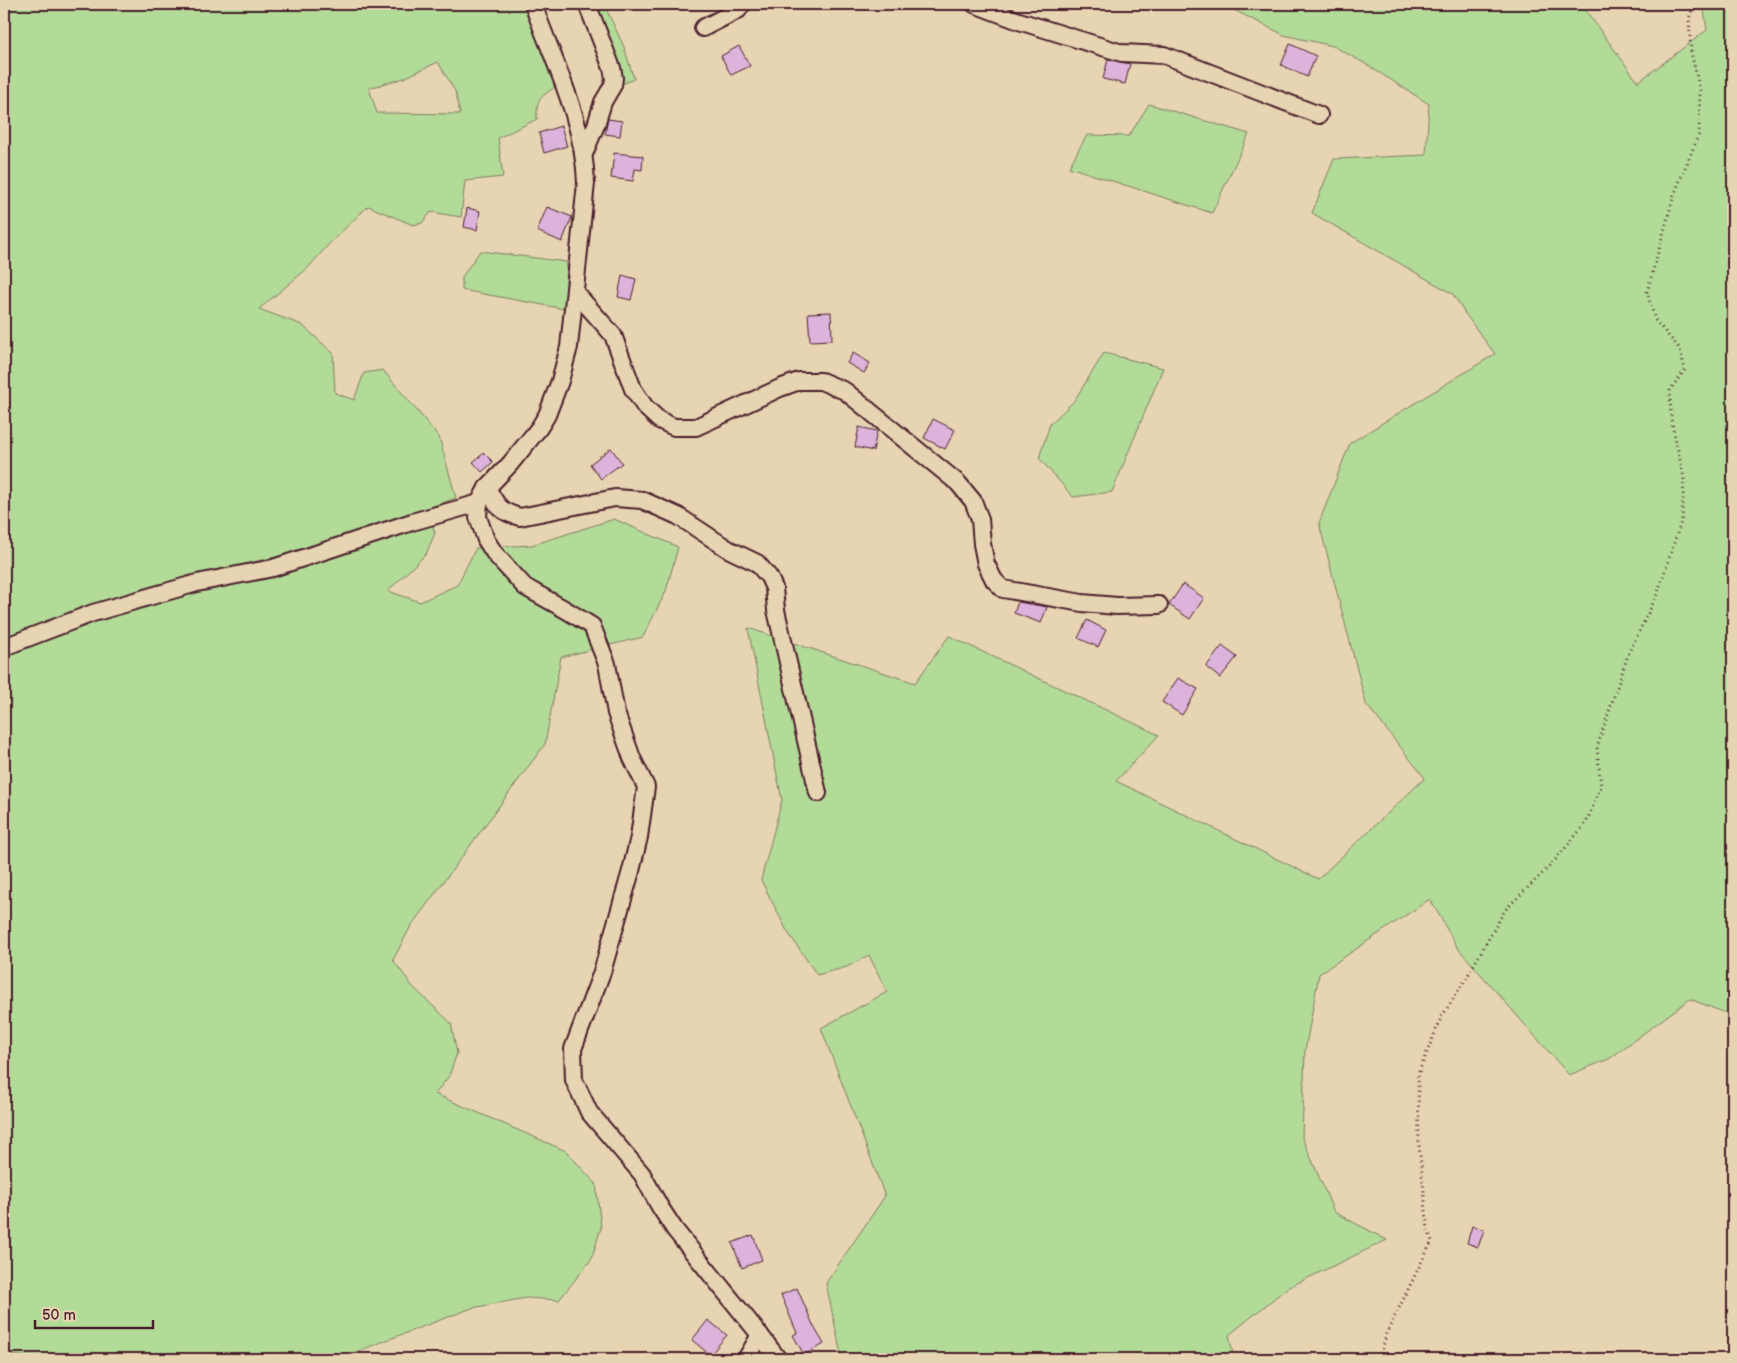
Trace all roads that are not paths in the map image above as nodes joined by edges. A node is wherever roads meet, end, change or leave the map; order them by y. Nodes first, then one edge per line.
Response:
1 (533, 4) edge
2 (587, 4) edge
3 (742, 4) edge
4 (974, 4) edge
5 (703, 28) dead end
6 (1319, 114) dead end
7 (584, 154) junction
8 (574, 292) junction
9 (483, 495) junction
10 (1159, 605) dead end
11 (4, 647) edge
12 (818, 793) dead end
13 (760, 1335) junction
14 (746, 1359) edge
15 (778, 1359) edge

1 - 7 street
2 - 7 street
3 - 5 street
4 - 6 street
7 - 8 street
8 - 9 street
8 - 10 street
9 - 11 street
9 - 12 street
9 - 13 street
13 - 14 street
13 - 15 street

